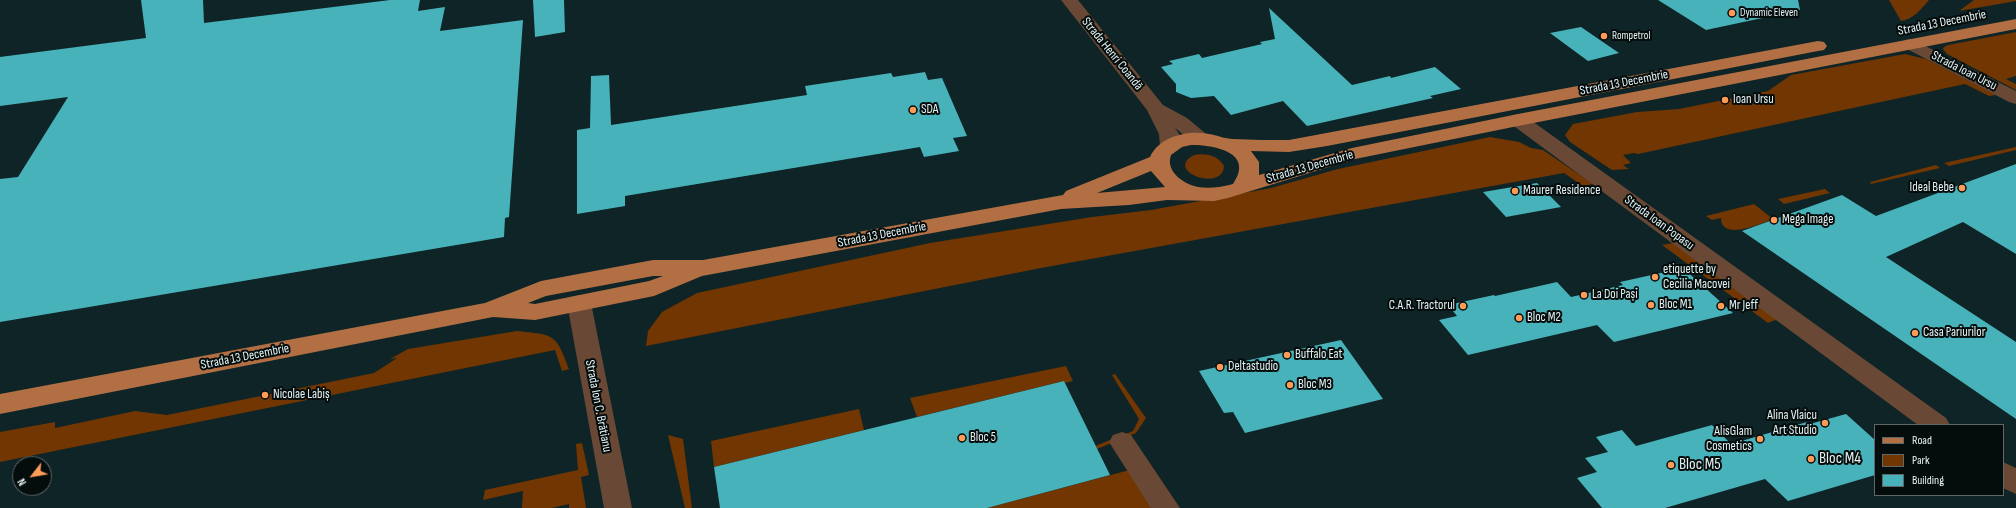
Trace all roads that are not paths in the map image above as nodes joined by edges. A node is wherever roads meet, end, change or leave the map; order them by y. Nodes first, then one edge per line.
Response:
1 (1068, 0) edge
2 (2016, 9) edge
3 (2016, 24) edge
4 (1911, 44) junction
5 (2016, 98) edge
6 (1156, 109) junction
7 (1518, 120) junction
8 (1201, 138) junction
9 (1230, 145) junction
10 (1164, 153) junction
11 (1240, 188) junction
12 (1200, 193) junction
13 (1060, 202) junction
14 (703, 268) junction
15 (579, 303) junction
16 (489, 310) junction
17 (0, 404) edge
18 (1936, 424) edge
19 (1122, 442) dead end
20 (2004, 474) edge
21 (2016, 483) edge
22 (618, 508) edge
23 (1166, 508) edge

1 - 6 street, Strada Henri Coandă
2 - 9 main road, Strada 13 Decembrie
3 - 4 main road, Strada 13 Decembrie
4 - 5 street, Strada Ioan Ursu
4 - 7 main road, Strada 13 Decembrie
6 - 8 street, Strada Henri Coandă
6 - 10 street, Strada Henri Coandă
7 - 11 main road, Strada 13 Decembrie
7 - 18 street, Strada Ioan Popasu
8 - 9 main road, Strada 13 Decembrie
8 - 10 main road, Strada 13 Decembrie
9 - 11 main road, Strada 13 Decembrie
10 - 12 main road, Strada 13 Decembrie
10 - 13 main road, Strada 13 Decembrie
11 - 12 main road, Strada 13 Decembrie
12 - 13 main road, Strada 13 Decembrie
13 - 14 main road, Strada 13 Decembrie
14 - 15 main road, Strada 13 Decembrie
14 - 16 main road, Strada 13 Decembrie
15 - 16 main road, Strada 13 Decembrie
15 - 22 street, Strada Ion C. Brătianu
16 - 17 main road, Strada 13 Decembrie
19 - 23 street
20 - 21 street

